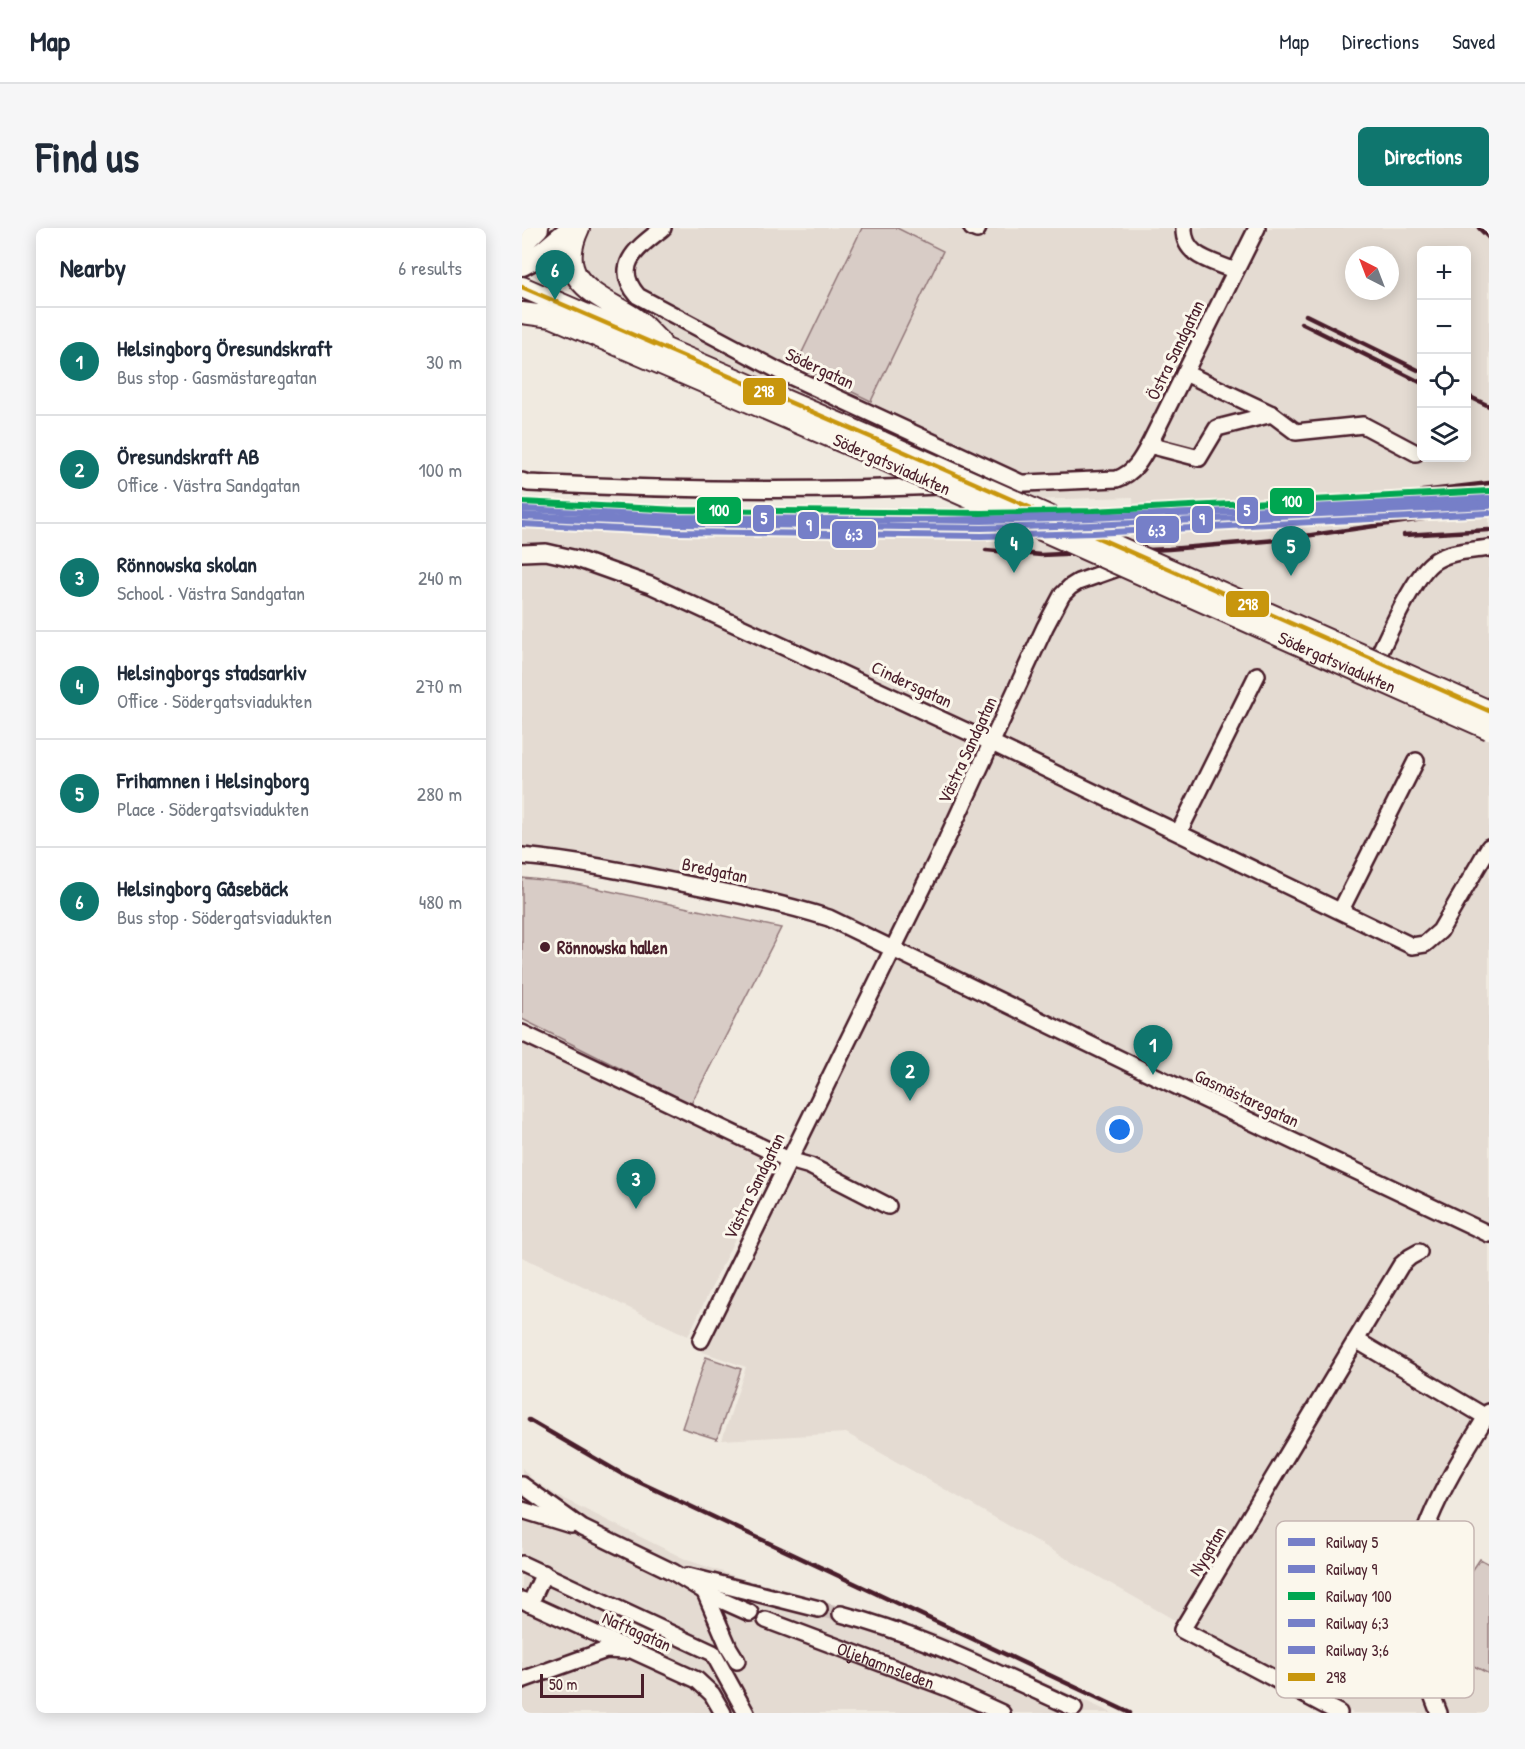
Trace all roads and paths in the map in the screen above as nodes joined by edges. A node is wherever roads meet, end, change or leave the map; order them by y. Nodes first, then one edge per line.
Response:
1 (527, 228) edge
2 (538, 228) edge
3 (573, 228) edge
4 (579, 228) edge
5 (663, 228) edge
6 (972, 228) edge
7 (978, 228) edge
8 (1184, 228) edge
9 (1257, 228) edge
10 (522, 232) edge
11 (522, 244) edge
12 (543, 253) junction
13 (522, 264) edge
14 (1235, 271) junction
15 (522, 272) edge
16 (522, 287) edge
17 (522, 302) edge
18 (522, 313) edge
19 (552, 317) junction
20 (668, 350) junction
21 (1185, 373) junction
22 (1272, 414) junction
23 (1149, 446) junction
24 (879, 449) junction
25 (1416, 453) dead end
26 (522, 480) edge
27 (1021, 483) junction
28 (1489, 548) edge
29 (522, 552) edge
30 (1373, 667) junction
31 (1257, 675) dead end
32 (1489, 711) edge
33 (1489, 718) edge
34 (1489, 729) edge
35 (992, 743) junction
36 (1416, 761) dead end
37 (1179, 832) junction
38 (1489, 847) edge
39 (522, 856) edge
40 (1341, 910) junction
41 (893, 949) junction
42 (522, 1033) edge
43 (789, 1160) junction
44 (888, 1206) dead end
45 (1489, 1234) edge
46 (1419, 1252) dead end
47 (701, 1340) dead end
48 (1356, 1340) junction
49 (1487, 1414) edge
50 (522, 1485) edge
51 (522, 1510) edge
52 (1429, 1521) edge
53 (582, 1528) junction
54 (522, 1564) edge
55 (544, 1573) junction
56 (702, 1585) junction
57 (526, 1602) edge
58 (819, 1609) tunnel mouth
59 (750, 1613) dead end
60 (841, 1614) tunnel mouth
61 (766, 1620) dead end
62 (634, 1651) junction
63 (737, 1660) dead end
64 (522, 1680) edge
65 (1276, 1680) edge
66 (1311, 1698) edge
67 (1434, 1698) edge
68 (1074, 1708) dead end
69 (723, 1713) edge
70 (746, 1713) edge
71 (1002, 1713) edge
72 (1339, 1713) edge
73 (1439, 1713) edge

1 - 10 main road
2 - 11 main road
3 - 12 highway
4 - 20 main road
5 - 27 street, Södergatan
6 - 7 street
8 - 14 street
9 - 14 street, Östra Sandgatan
12 - 13 highway
12 - 15 main road
14 - 21 street, Östra Sandgatan
16 - 20 main road, Södergatsviadukten
17 - 19 main road
18 - 19 main road, Södergatsviadukten
19 - 24 main road, Södergatsviadukten
20 - 24 main road, Södergatsviadukten
21 - 22 street
21 - 23 street, Östra Sandgatan
22 - 23 street
22 - 25 street
23 - 27 street, Östra Sandgatan
24 - 32 main road, Södergatsviadukten, bridge
24 - 34 main road, Södergatsviadukten, bridge
26 - 27 street
28 - 30 street
29 - 35 street, Cindersgatan
30 - 33 street, Västra Sandgatan
30 - 35 street, Västra Sandgatan
31 - 37 street
35 - 37 street, Cindersgatan
35 - 41 street, Västra Sandgatan
36 - 40 street
37 - 40 street, Cindersgatan
38 - 40 street, Cindersgatan
39 - 41 street, Bredgatan
41 - 43 street, Västra Sandgatan
41 - 45 street, Gasmästaregatan
42 - 43 street
43 - 44 street
43 - 47 street, Västra Sandgatan
46 - 48 street, Nygatan
48 - 49 street
48 - 65 street, Nygatan
49 - 52 street
50 - 53 street
51 - 53 street
53 - 56 street
54 - 55 street
55 - 57 street
55 - 70 street
56 - 58 street
56 - 59 street
56 - 63 street
57 - 62 street, Naftagatan
60 - 68 street, Oljehamnsleden
61 - 71 street, Oljehamnsleden
62 - 64 street
62 - 69 street, Naftagatan
66 - 72 street, Nygatan
67 - 73 street

